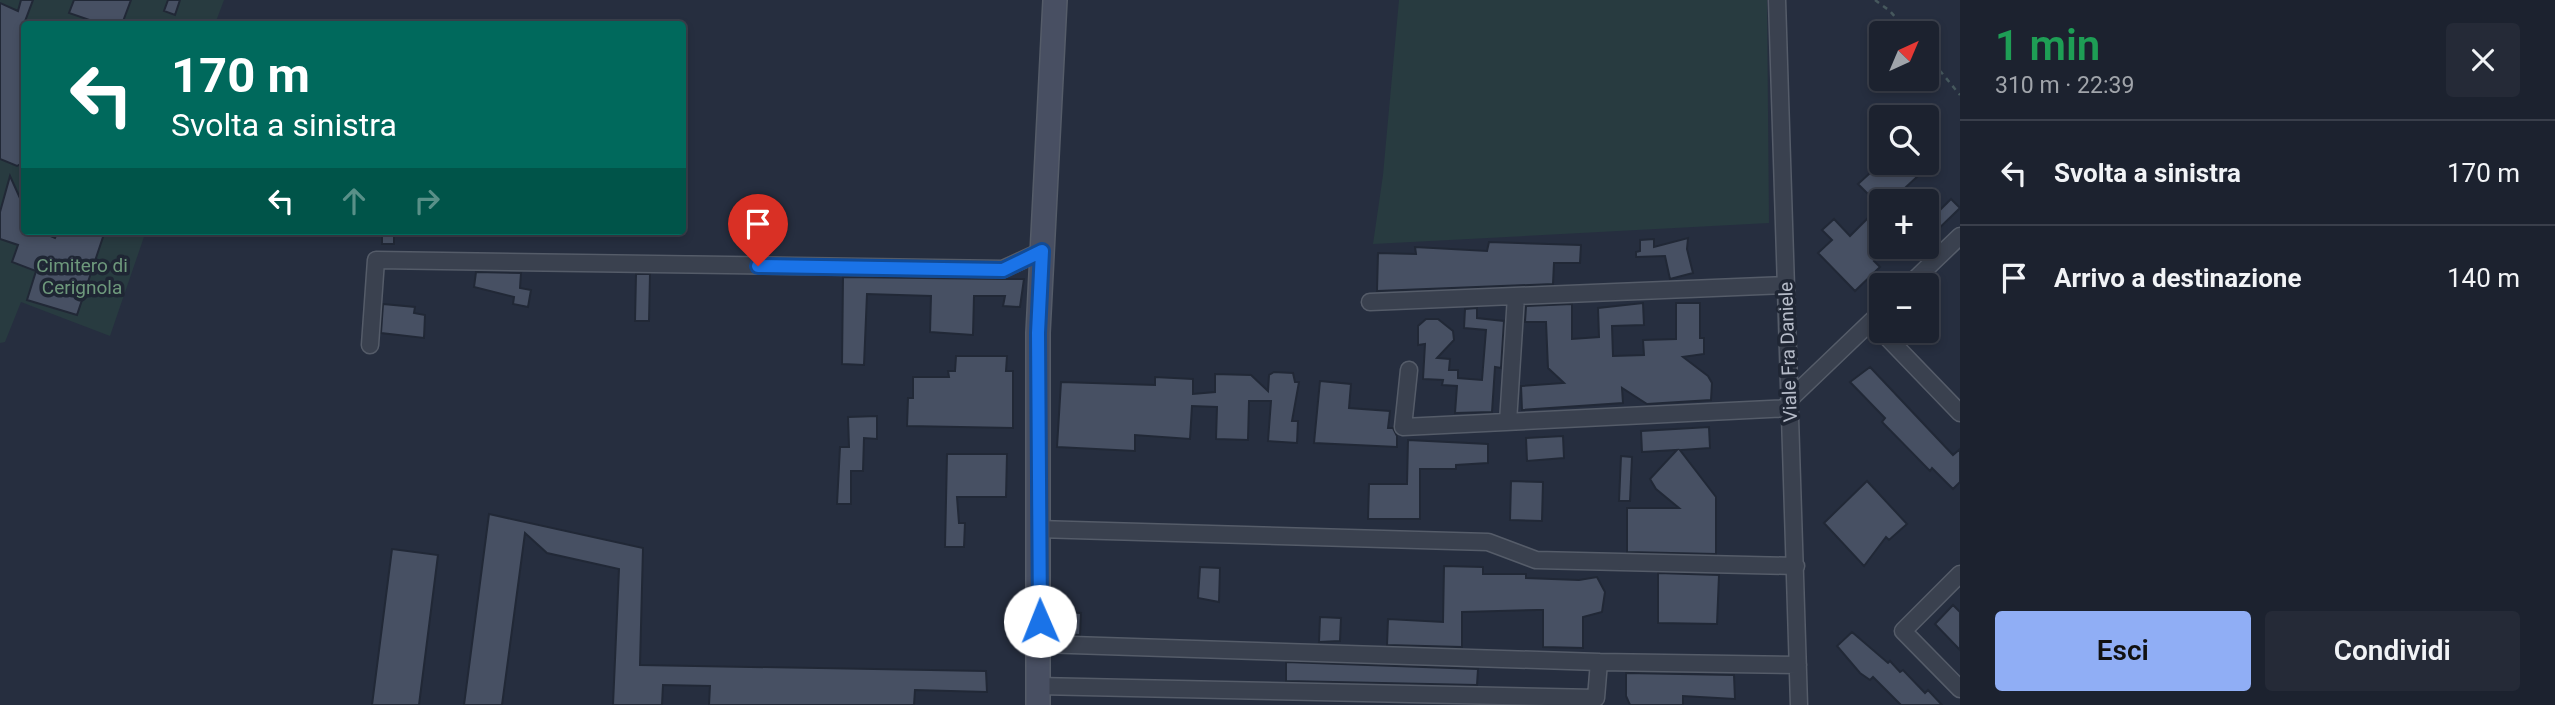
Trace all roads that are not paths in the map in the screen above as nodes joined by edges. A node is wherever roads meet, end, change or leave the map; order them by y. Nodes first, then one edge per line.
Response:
1 (1055, 0) edge
2 (1777, 0) edge
3 (1960, 236) edge
4 (1042, 251) junction
5 (1921, 273) edge
6 (1785, 285) junction
7 (1516, 296) junction
8 (1370, 302) dead end
9 (1869, 331) edge
10 (1897, 343) edge
11 (370, 345) dead end
12 (1788, 367) junction
13 (1409, 370) dead end
14 (1808, 382) junction
15 (1789, 398) junction
16 (1960, 413) edge
17 (1508, 422) junction
18 (1038, 529) junction
19 (1796, 566) junction
20 (1960, 575) edge
21 (1041, 644) junction
22 (1599, 662) junction
23 (1798, 665) junction
24 (1960, 689) edge
25 (1038, 696) edge
26 (1799, 705) edge

1 - 4 street
2 - 6 street, Viale Fra Daniele
3 - 5 street
4 - 11 street
4 - 18 street
6 - 7 street
6 - 12 street, Viale Fra Daniele
7 - 8 street
7 - 17 street
9 - 14 street
10 - 16 street
12 - 14 street
12 - 15 street, Viale Fra Daniele
13 - 17 street
14 - 15 street
15 - 17 street
15 - 19 street, Viale Fra Daniele
18 - 19 street
18 - 21 street
19 - 23 street, Viale Fra Daniele
20 - 24 street
21 - 22 street
21 - 25 street
22 - 23 street
22 - 25 street
23 - 26 street, Viale Fra Daniele

